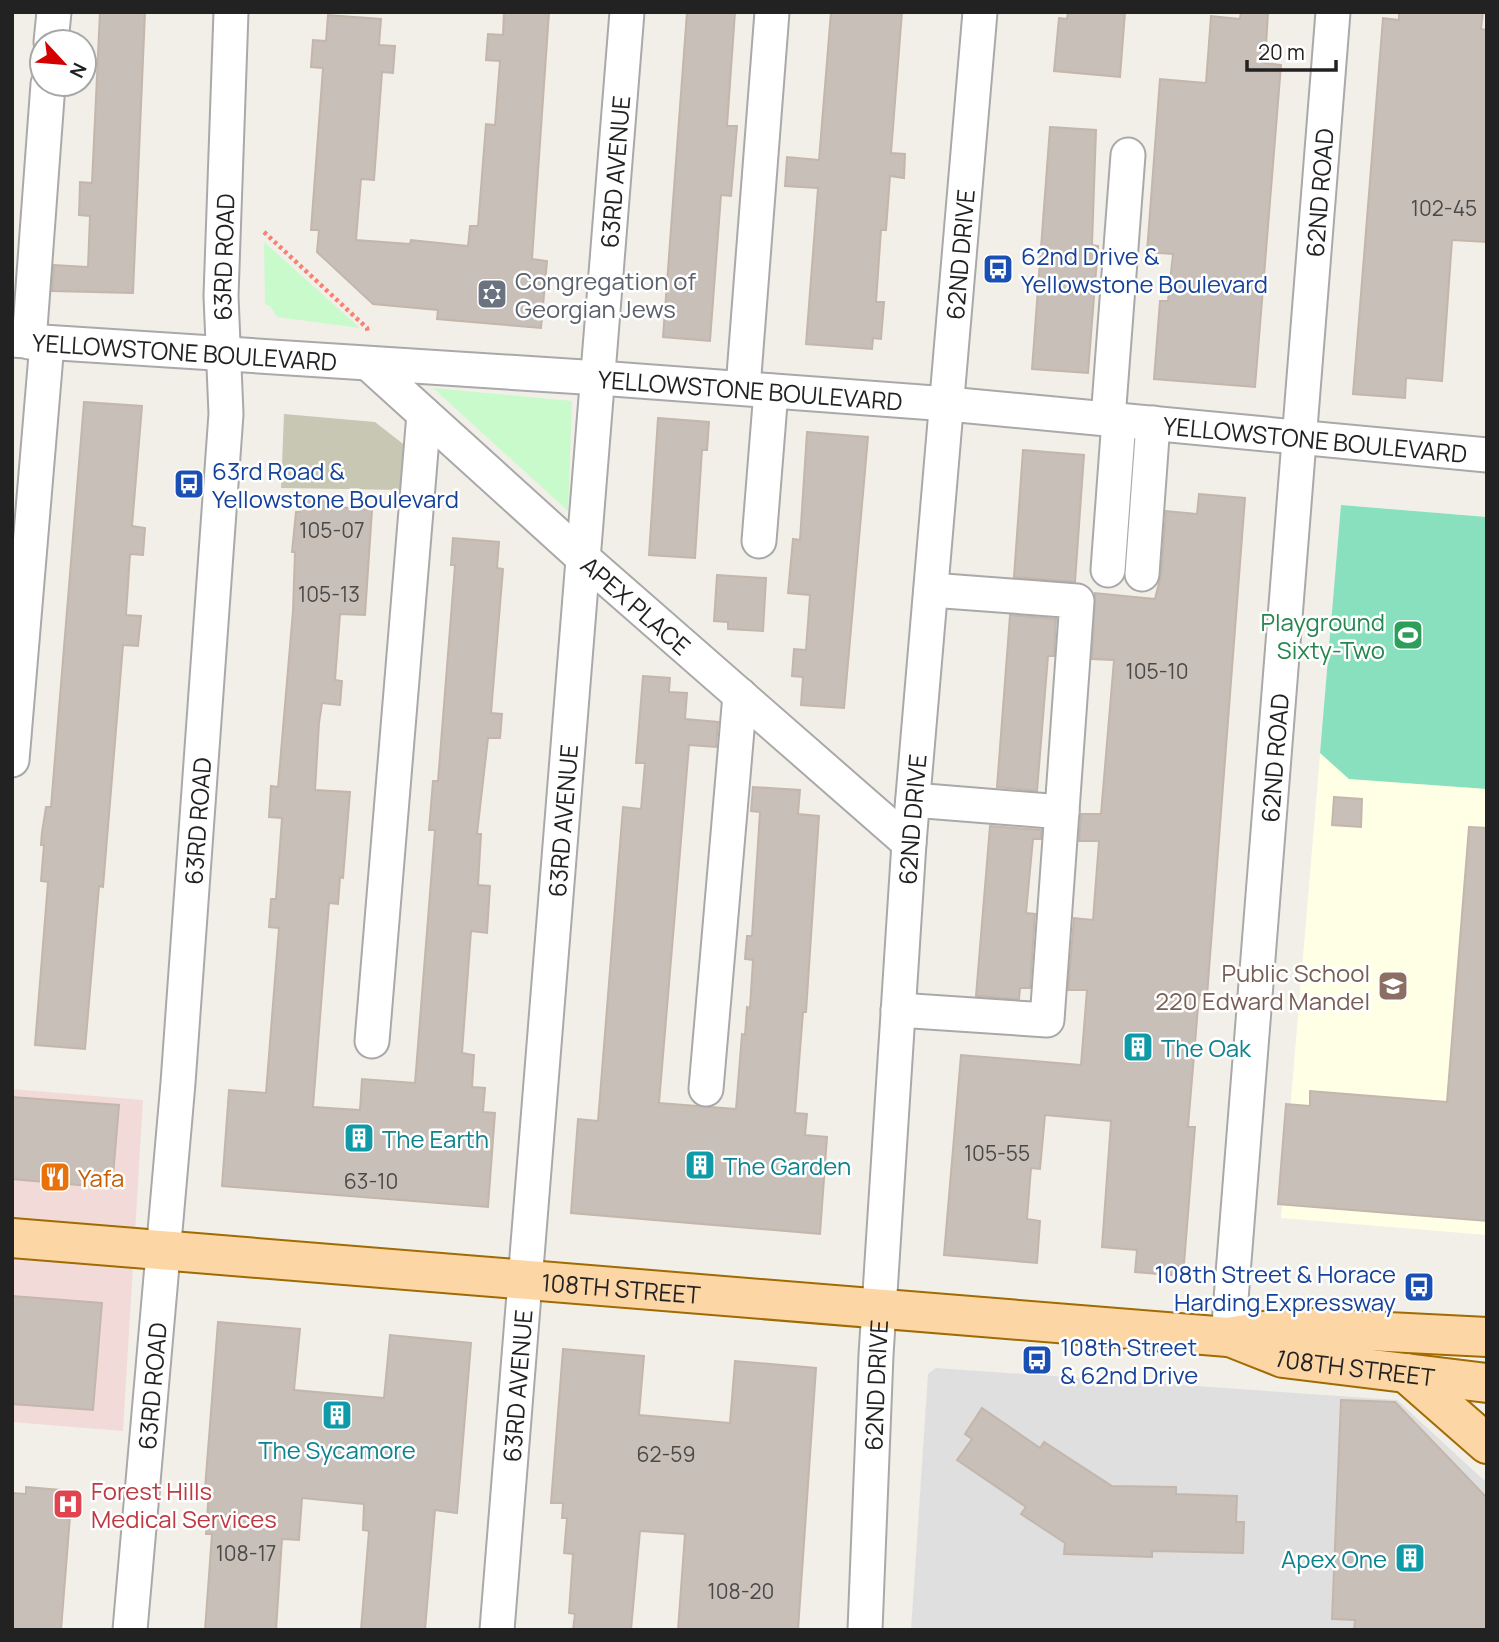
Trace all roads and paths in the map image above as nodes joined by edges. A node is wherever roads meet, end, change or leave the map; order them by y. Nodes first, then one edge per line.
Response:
1 (231, 12) edge
2 (627, 12) edge
3 (772, 12) edge
4 (980, 12) edge
5 (1333, 12) edge
6 (47, 98) edge
7 (1128, 155) dead end
8 (264, 232) dead end
9 (29, 342) edge
10 (368, 349) junction
11 (221, 354) junction
12 (599, 377) junction
13 (757, 390) junction
14 (948, 404) junction
15 (424, 414) junction
16 (1113, 420) junction
17 (1153, 423) junction
18 (1299, 437) junction
19 (1487, 455) edge
20 (759, 541) dead end
21 (583, 558) junction
22 (1108, 570) dead end
23 (1142, 574) dead end
24 (932, 590) junction
25 (740, 695) junction
26 (12, 760) edge
27 (913, 800) junction
28 (1062, 812) junction
29 (909, 843) junction
30 (898, 1010) junction
31 (372, 1041) dead end
32 (706, 1089) dead end
33 (12, 1238) edge
34 (161, 1250) junction
35 (525, 1280) junction
36 (878, 1310) junction
37 (1228, 1337) junction
38 (1487, 1337) edge
39 (1406, 1373) junction
40 (1487, 1383) edge
41 (1487, 1444) edge
42 (130, 1630) edge
43 (497, 1630) edge
44 (865, 1630) edge

1 - 11 street, 63RD ROAD
2 - 12 street, 63RD AVENUE
3 - 13 street
4 - 14 street, 62ND DRIVE
5 - 18 street, 62ND ROAD
6 - 9 street
7 - 16 street
8 - 10 path
9 - 11 street, YELLOWSTONE BOULEVARD
9 - 26 street
10 - 11 street, YELLOWSTONE BOULEVARD
10 - 12 street, YELLOWSTONE BOULEVARD
10 - 15 street, APEX PLACE
11 - 34 street, 63RD ROAD
12 - 13 street, YELLOWSTONE BOULEVARD
12 - 21 street, 63RD AVENUE
13 - 14 street, YELLOWSTONE BOULEVARD
13 - 20 street
14 - 16 street, YELLOWSTONE BOULEVARD
14 - 24 street, 62ND DRIVE
15 - 21 street, APEX PLACE
15 - 31 street
16 - 17 street, YELLOWSTONE BOULEVARD
16 - 22 street
17 - 18 street, YELLOWSTONE BOULEVARD
17 - 23 street
18 - 19 street, YELLOWSTONE BOULEVARD
18 - 37 street, 62ND ROAD
21 - 25 street, APEX PLACE
21 - 35 street, 63RD AVENUE
24 - 27 street, 62ND DRIVE
24 - 28 street
25 - 29 street, APEX PLACE
25 - 32 street
27 - 28 street
27 - 29 street, 62ND DRIVE
28 - 30 street
29 - 30 street, 62ND DRIVE
30 - 36 street, 62ND DRIVE
33 - 34 main road, 108TH STREET
34 - 35 main road, 108TH STREET
34 - 42 street, 63RD ROAD
35 - 36 main road, 108TH STREET
35 - 43 street, 63RD AVENUE
36 - 37 main road, 108TH STREET
36 - 44 street, 62ND DRIVE
37 - 38 main road, 108TH STREET
37 - 39 main road, 108TH STREET
39 - 40 main road, 108TH STREET
39 - 41 main road

